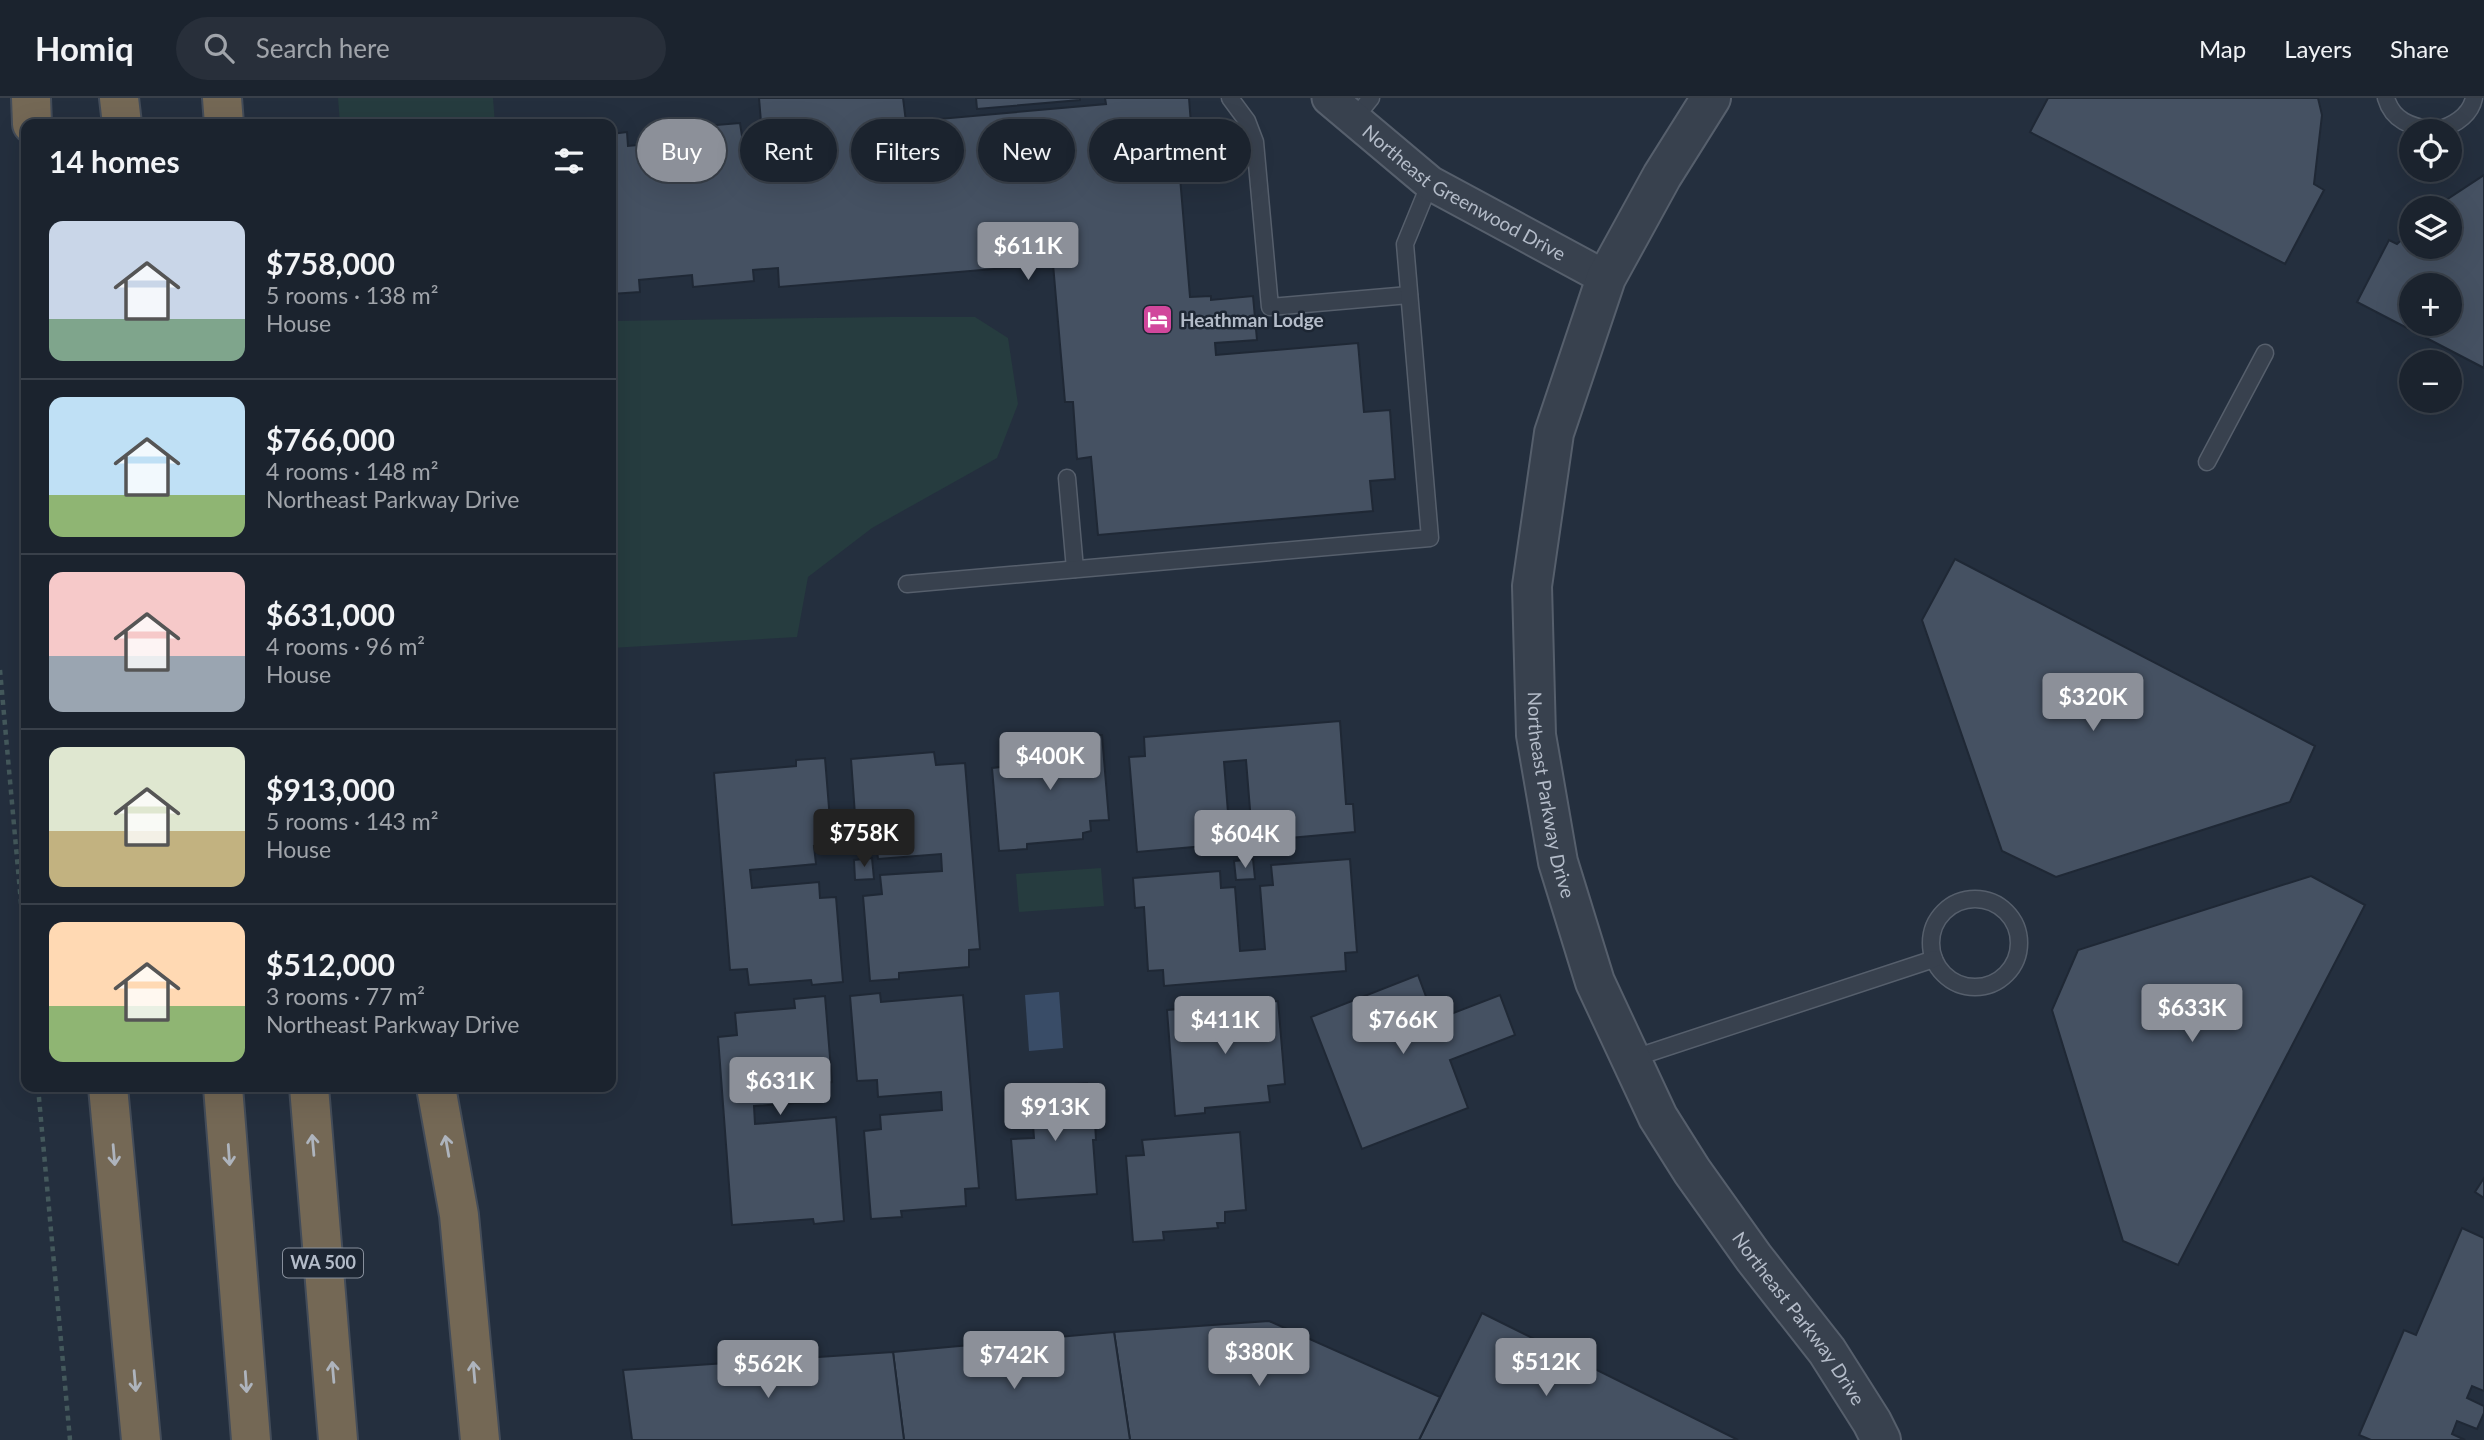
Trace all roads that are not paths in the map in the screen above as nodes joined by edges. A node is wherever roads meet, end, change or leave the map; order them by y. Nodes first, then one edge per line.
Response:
1 (31, 98) edge
2 (119, 98) edge
3 (222, 98) edge
4 (1230, 98) edge
5 (1329, 98) edge
6 (1711, 98) edge
7 (2386, 98) edge
8 (2474, 98) edge
9 (1363, 109) edge
10 (32, 119) edge
11 (121, 119) edge
12 (224, 119) edge
13 (2400, 119) edge
14 (2460, 119) edge
15 (1430, 183) junction
16 (1606, 278) junction
17 (1409, 295) junction
18 (2265, 353) dead end
19 (2207, 462) dead end
20 (1067, 478) dead end
21 (1075, 569) junction
22 (907, 584) dead end
23 (1934, 959) junction
24 (1631, 1059) junction
25 (108, 1092) edge
26 (223, 1092) edge
27 (309, 1092) edge
28 (437, 1092) edge
29 (141, 1440) edge
30 (251, 1440) edge
31 (338, 1440) edge
32 (480, 1440) edge
33 (1881, 1440) edge

1 - 10 highway
2 - 11 highway
3 - 12 highway
4 - 17 lane
5 - 9 street, Northeast Greenwood Drive
6 - 16 street, Northeast Parkway Drive
7 - 13 lane
8 - 14 lane
9 - 15 street, Northeast Greenwood Drive
15 - 16 street, Northeast Greenwood Drive
15 - 17 lane
16 - 24 street, Northeast Parkway Drive
17 - 21 lane
18 - 19 lane
20 - 21 lane
21 - 22 lane
23 - 23 lane
23 - 24 lane
24 - 33 street, Northeast Parkway Drive
25 -> 29 highway
26 -> 30 highway
31 -> 27 highway, WA 500
32 -> 28 highway

